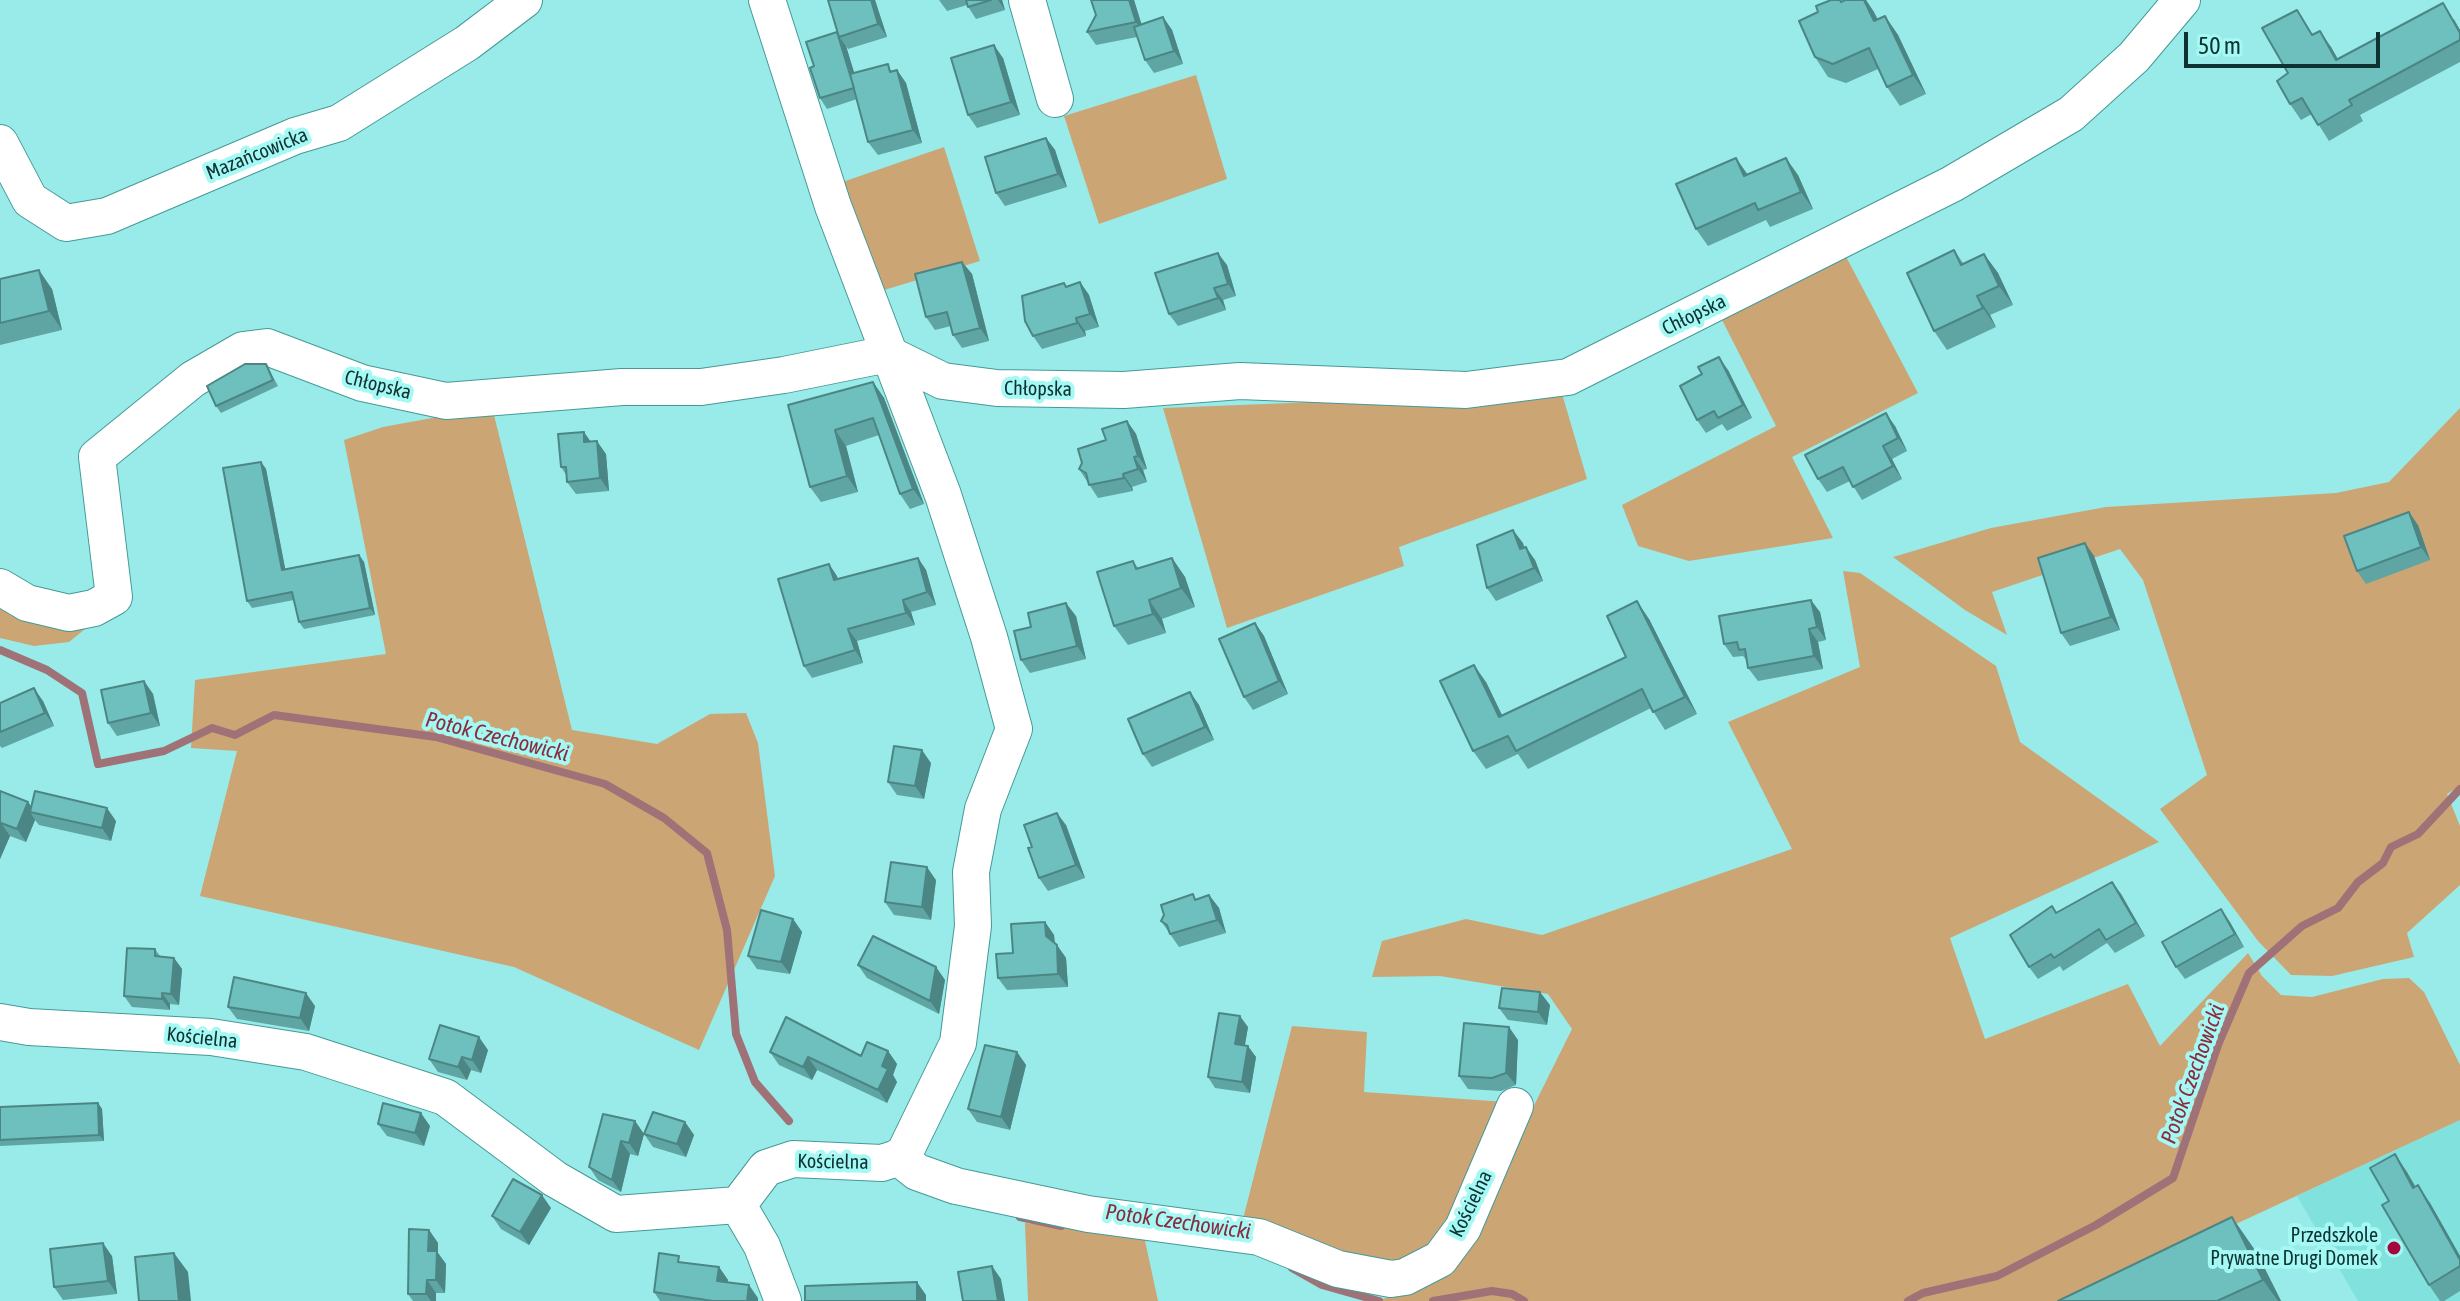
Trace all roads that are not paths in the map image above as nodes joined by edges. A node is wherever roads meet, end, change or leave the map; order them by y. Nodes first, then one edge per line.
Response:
1 (524, 0) edge
2 (767, 0) edge
3 (1027, 0) edge
4 (2182, 0) edge
5 (1055, 99) dead end
6 (0, 143) edge
7 (888, 354) junction
8 (0, 587) edge
9 (0, 1022) edge
10 (1515, 1106) dead end
11 (898, 1157) junction
12 (738, 1205) junction
13 (783, 1301) edge

1 - 6 street, Mazańcowicka
2 - 7 street
3 - 5 street
4 - 7 street, Chłopska
7 - 8 street, Chłopska
7 - 11 street
9 - 12 street, Kościelna
10 - 11 street, Kościelna
11 - 12 street, Kościelna
12 - 13 street

